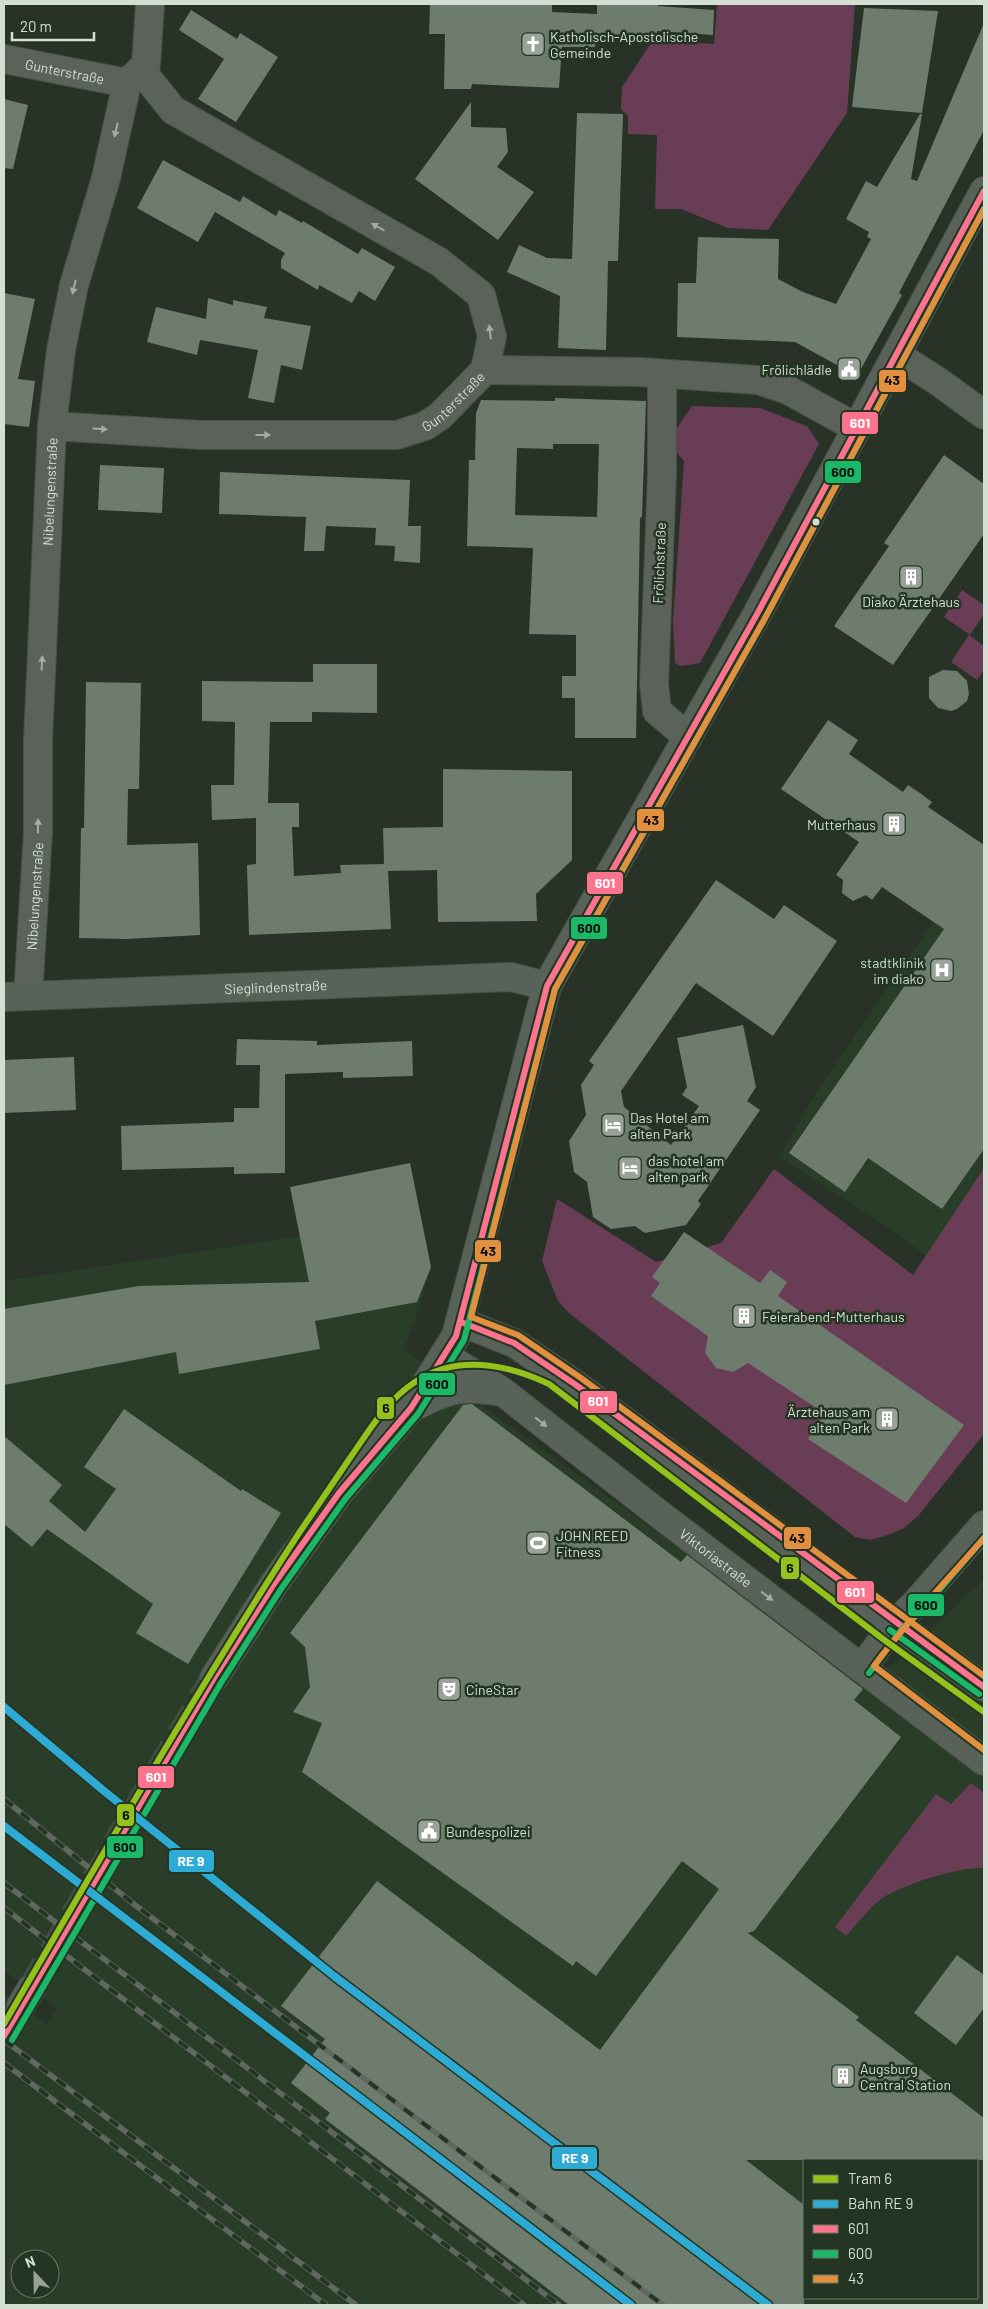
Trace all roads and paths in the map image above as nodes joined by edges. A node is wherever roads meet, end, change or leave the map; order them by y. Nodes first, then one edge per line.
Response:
1 (150, 4) edge
2 (4, 60) edge
3 (134, 76) junction
4 (984, 191) edge
5 (897, 355) junction
6 (485, 370) junction
7 (662, 374) junction
8 (984, 415) edge
9 (52, 426) junction
10 (856, 428) junction
11 (688, 737) junction
12 (547, 986) junction
13 (16, 997) edge
14 (461, 1322) junction
15 (445, 1356) junction
16 (503, 1392) junction
17 (411, 1408) junction
18 (984, 1525) edge
19 (895, 1623) junction
20 (862, 1668) junction
21 (214, 1678) tunnel mouth
22 (984, 1687) edge
23 (984, 1761) edge

1 - 3 street, Nibelungenstraße
2 - 3 street, Gunterstraße
6 -> 3 street, Gunterstraße
3 -> 9 street, Nibelungenstraße
4 - 5 street
5 - 8 street
5 - 10 street
6 - 7 street
9 -> 6 street, Gunterstraße
7 - 10 street
7 - 11 street, Frölichstraße
13 -> 9 street, Nibelungenstraße
10 - 11 street
11 - 12 street
12 - 13 street, Sieglindenstraße
12 - 14 street
14 - 15 street
14 - 19 street
15 - 16 street, Viktoriastraße
15 - 17 street
16 - 17 street
16 -> 20 street, Viktoriastraße
17 - 21 street
18 - 19 street
19 - 20 street
19 - 22 street
20 - 23 street, Viktoriastraße

